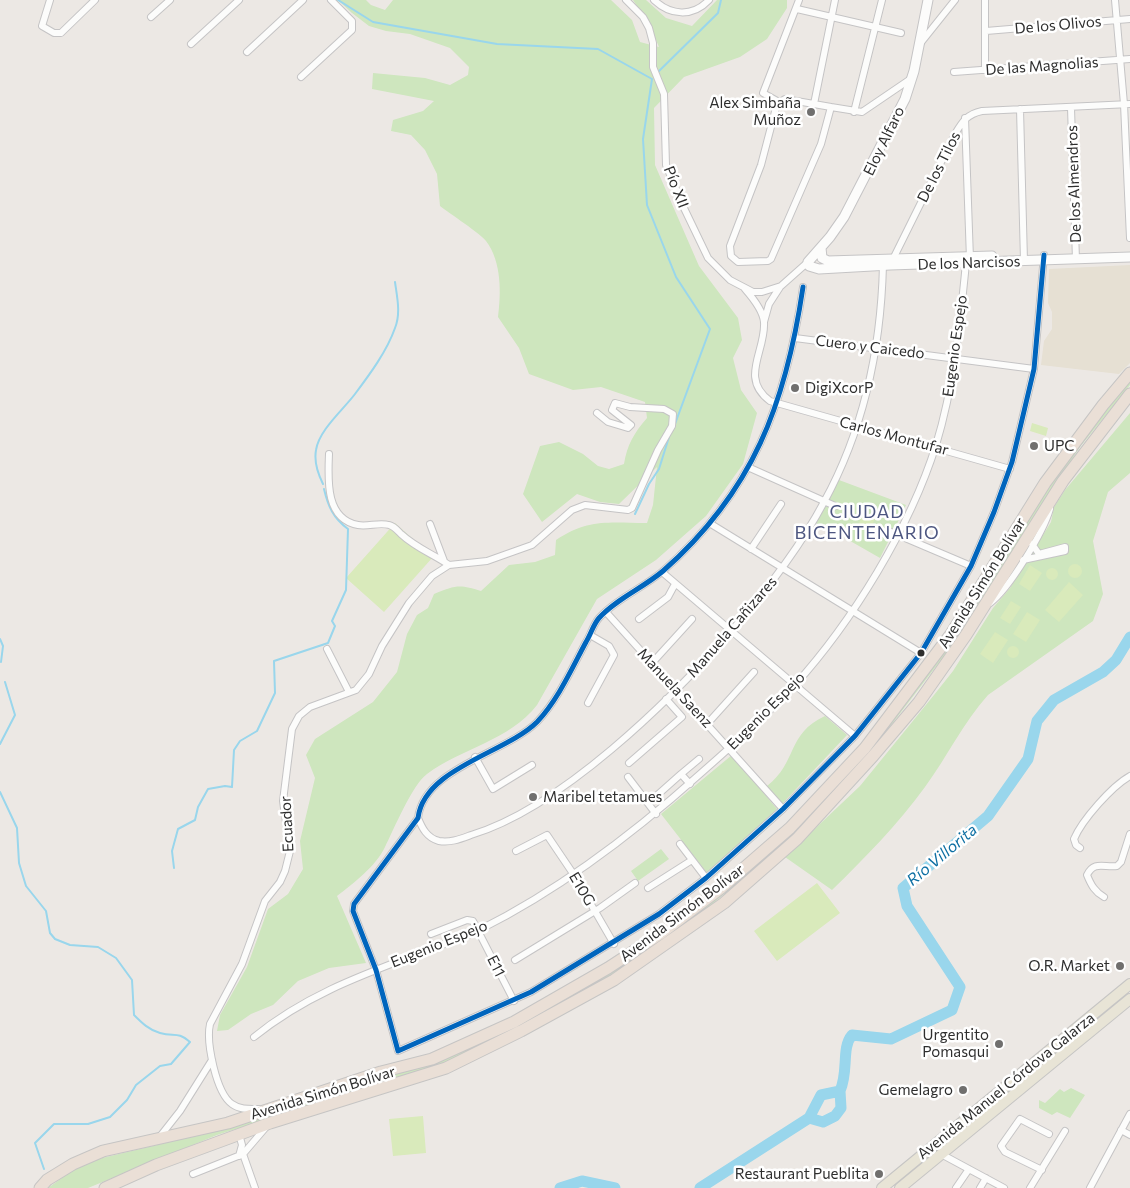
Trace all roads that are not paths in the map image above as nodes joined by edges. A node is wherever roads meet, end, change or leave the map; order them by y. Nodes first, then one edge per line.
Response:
1 (50, 0) edge
2 (95, 0) edge
3 (170, 0) edge
4 (239, 0) edge
5 (303, 0) edge
6 (331, 0) edge
7 (626, 0) edge
8 (654, 0) edge
9 (708, 0) edge
10 (799, 0) edge
11 (835, 0) edge
12 (882, 0) edge
13 (928, 0) edge
14 (955, 0) edge
15 (985, 0) edge
16 (1116, 0) edge
17 (797, 9) junction
18 (151, 17) dead end
19 (830, 17) junction
20 (1130, 19) edge
21 (1117, 20) junction
22 (876, 27) junction
23 (986, 31) junction
24 (901, 33) dead end
25 (191, 44) dead end
26 (918, 46) junction
27 (248, 52) dead end
28 (1130, 59) edge
29 (1120, 60) junction
30 (985, 70) junction
31 (954, 72) dead end
32 (301, 77) dead end
33 (913, 78) junction
34 (779, 102) junction
35 (814, 104) junction
36 (1127, 104) edge
37 (831, 107) junction
38 (1071, 108) junction
39 (1020, 109) junction
40 (854, 112) junction
41 (965, 118) junction
42 (1130, 238) edge
43 (821, 248) junction
44 (1130, 251) edge
45 (1076, 257) junction
46 (1044, 258) junction
47 (1130, 258) edge
48 (893, 259) junction
49 (1024, 259) junction
50 (969, 260) junction
51 (808, 264) junction
52 (883, 265) junction
53 (781, 286) junction
54 (803, 287) dead end
55 (744, 288) junction
56 (764, 322) junction
57 (795, 338) junction
58 (876, 348) junction
59 (955, 358) junction
60 (1034, 369) junction
61 (1130, 374) edge
62 (1130, 394) edge
63 (777, 404) junction
64 (597, 413) dead end
65 (857, 427) junction
66 (935, 447) junction
67 (329, 454) dead end
68 (750, 468) junction
69 (1010, 469) junction
70 (1053, 496) junction
71 (825, 500) junction
72 (781, 504) dead end
73 (835, 506) dead end
74 (430, 524) dead end
75 (711, 524) junction
76 (891, 532) dead end
77 (898, 535) junction
78 (1032, 544) junction
79 (751, 549) junction
80 (1023, 560) junction
81 (446, 563) junction
82 (971, 566) junction
83 (783, 568) junction
84 (662, 572) junction
85 (675, 584) junction
86 (985, 607) junction
87 (606, 612) junction
88 (852, 612) junction
89 (639, 619) dead end
90 (692, 619) dead end
91 (732, 630) junction
92 (590, 635) junction
93 (327, 649) dead end
94 (921, 653) junction
95 (652, 663) junction
96 (754, 672) dead end
97 (794, 685) junction
98 (676, 690) junction
99 (349, 692) junction
100 (666, 699) junction
101 (588, 703) dead end
102 (708, 723) junction
103 (855, 736) junction
104 (730, 748) junction
105 (475, 758) junction
106 (699, 759) dead end
107 (628, 764) dead end
108 (532, 765) dead end
109 (681, 774) junction
110 (1130, 776) edge
111 (628, 777) dead end
112 (690, 784) junction
113 (654, 798) dead end
114 (783, 809) junction
115 (656, 814) junction
116 (418, 818) junction
117 (1130, 834) edge
118 (680, 844) dead end
119 (1080, 848) dead end
120 (516, 851) dead end
121 (692, 860) junction
122 (574, 875) junction
123 (706, 878) junction
124 (635, 883) dead end
125 (648, 888) dead end
126 (1104, 897) dead end
127 (595, 911) junction
128 (478, 930) junction
129 (431, 934) dead end
130 (614, 944) junction
131 (514, 960) dead end
132 (376, 970) junction
133 (1130, 984) edge
134 (1130, 999) edge
135 (514, 1001) junction
136 (1079, 1034) junction
137 (254, 1037) dead end
138 (212, 1060) junction
139 (265, 1109) junction
140 (1130, 1114) edge
141 (270, 1123) junction
142 (1121, 1130) junction
143 (1065, 1131) dead end
144 (239, 1134) junction
145 (1049, 1134) dead end
146 (1130, 1135) edge
147 (156, 1140) junction
148 (941, 1154) junction
149 (240, 1155) junction
150 (969, 1169) junction
151 (1042, 1170) junction
152 (193, 1174) dead end
153 (986, 1178) junction
154 (40, 1188) edge
155 (105, 1188) edge
156 (254, 1188) edge
157 (882, 1188) edge
158 (900, 1188) edge
159 (956, 1188) edge
160 (980, 1188) edge
161 (1004, 1188) edge
162 (1030, 1188) edge
163 (1090, 1188) edge

1 - 2 street
3 - 18 street
4 - 25 street
5 - 27 street
6 - 32 street
7 - 55 street, Pío XII
8 - 9 street
10 - 17 street
11 - 19 street
12 - 22 street
13 - 26 street, Eloy Alfaro
14 - 26 street
15 - 23 street
16 - 21 street
17 - 19 street
17 - 34 street
19 - 22 street
19 - 35 street
20 - 21 street, De los Olivos
21 - 23 street, De los Olivos
21 - 29 street
22 - 24 street
22 - 40 street
23 - 30 street
26 - 33 street, Eloy Alfaro
28 - 29 street, De las Magnolias
29 - 30 street, De las Magnolias
29 - 36 street
30 - 31 street, De las Magnolias
33 - 40 street
33 - 43 street, Eloy Alfaro
34 - 35 street
34 - 37 street
35 - 37 street
36 - 38 street, De los Tilos
36 - 42 street
37 - 40 street
38 - 39 street, De los Tilos
38 - 45 street, De los Almendros
39 - 41 street, De los Tilos
39 - 49 street
41 - 48 street, De los Tilos
41 - 50 street, Eugenio Espejo
43 - 48 street, De los Narcisos
43 - 51 street, Eloy Alfaro
44 - 45 street, De los Narcisos
45 - 46 street, De los Narcisos
45 - 47 street, De los Narcisos
46 - 49 street, De los Narcisos
46 - 60 street
48 - 50 street, De los Narcisos
49 - 50 street, De los Narcisos
50 - 52 street, De los Narcisos
50 - 59 street, Eugenio Espejo
51 - 52 street, De los Narcisos
51 - 53 street
52 - 58 street, Manuela Cañizares
53 - 55 street, Pío XII
53 - 56 street
54 - 57 street
55 - 56 street
56 - 63 street
57 - 58 street, Cuero y Caicedo
57 - 63 street
58 - 59 street, Cuero y Caicedo
58 - 65 street, Manuela Cañizares
59 - 60 street, Cuero y Caicedo
59 - 66 street, Eugenio Espejo
60 - 69 street
61 - 139 highway, Avenida Simón Bolívar
62 - 70 highway, Avenida Simón Bolívar
63 - 65 street, Carlos Montufar
63 - 68 street
64 - 81 street
65 - 66 street, Carlos Montufar
65 - 71 street, Manuela Cañizares
66 - 69 street, Carlos Montufar
66 - 77 street, Eugenio Espejo
67 - 81 street
68 - 71 street
68 - 75 street
69 - 82 street
70 - 78 street
70 - 86 highway, Avenida Simón Bolívar
71 - 73 street
71 - 83 street, Manuela Cañizares
72 - 79 street
74 - 81 street
75 - 79 street
75 - 84 street
76 - 77 street
77 - 82 street
77 - 88 street, Eugenio Espejo
78 - 80 street
78 - 80 street
79 - 83 street
80 - 86 street
81 - 99 street, Ecuador
82 - 94 street
83 - 88 street
83 - 91 street, Manuela Cañizares
84 - 85 street
84 - 87 street
85 - 89 street
85 - 91 street
86 - 141 highway, Avenida Simón Bolívar
87 - 92 street
87 - 95 street, Manuela Saenz
88 - 94 street
88 - 97 street, Eugenio Espejo
90 - 95 street
91 - 97 street
91 - 98 street, Manuela Cañizares
92 - 101 street
92 - 105 street
93 - 99 street
94 - 103 street
95 - 98 street, Manuela Saenz
96 - 102 street
97 - 103 street
97 - 104 street, Eugenio Espejo
98 - 100 street, Manuela Cañizares
98 - 102 street, Manuela Saenz
99 - 138 street, Ecuador
100 - 107 street
100 - 116 street, Manuela Cañizares
102 - 104 street, Manuela Saenz
103 - 114 street
104 - 112 street, Eugenio Espejo
104 - 114 street, Manuela Saenz
105 - 108 street
105 - 116 street
106 - 109 street
109 - 112 street
109 - 113 street
110 - 119 street
111 - 115 street
112 - 115 street, Eugenio Espejo
114 - 123 street
115 - 122 street, Eugenio Espejo
116 - 132 street
117 - 126 street
118 - 121 street
120 - 122 street, E10G
121 - 123 street
121 - 125 street
122 - 127 street, E10G
122 - 128 street, Eugenio Espejo
123 - 130 street
124 - 127 street
127 - 130 street, E10G
127 - 131 street
128 - 129 street
128 - 132 street, Eugenio Espejo
128 - 135 street, E11
130 - 135 street
132 - 135 street
132 - 137 street, Eugenio Espejo
133 - 136 main road, Avenida Manuel Córdova Galarza
134 - 136 main road, Avenida Manuel Córdova Galarza
136 - 148 main road, Avenida Manuel Córdova Galarza
136 - 157 main road, Avenida Manuel Córdova Galarza
138 - 139 street, Ecuador
138 - 147 street
139 - 147 highway, Avenida Simón Bolívar
140 - 142 street
141 - 144 highway, Avenida Simón Bolívar
141 - 149 street
142 - 146 street
142 - 163 street
143 - 151 street
144 - 149 street
144 - 155 highway, Avenida Simón Bolívar
145 - 151 street
147 - 154 highway, Avenida Simón Bolívar
148 - 150 street
148 - 158 main road, Avenida Manuel Córdova Galarza
149 - 152 street
149 - 156 street
150 - 153 street
150 - 159 street
151 - 162 street
153 - 160 street
153 - 161 street

